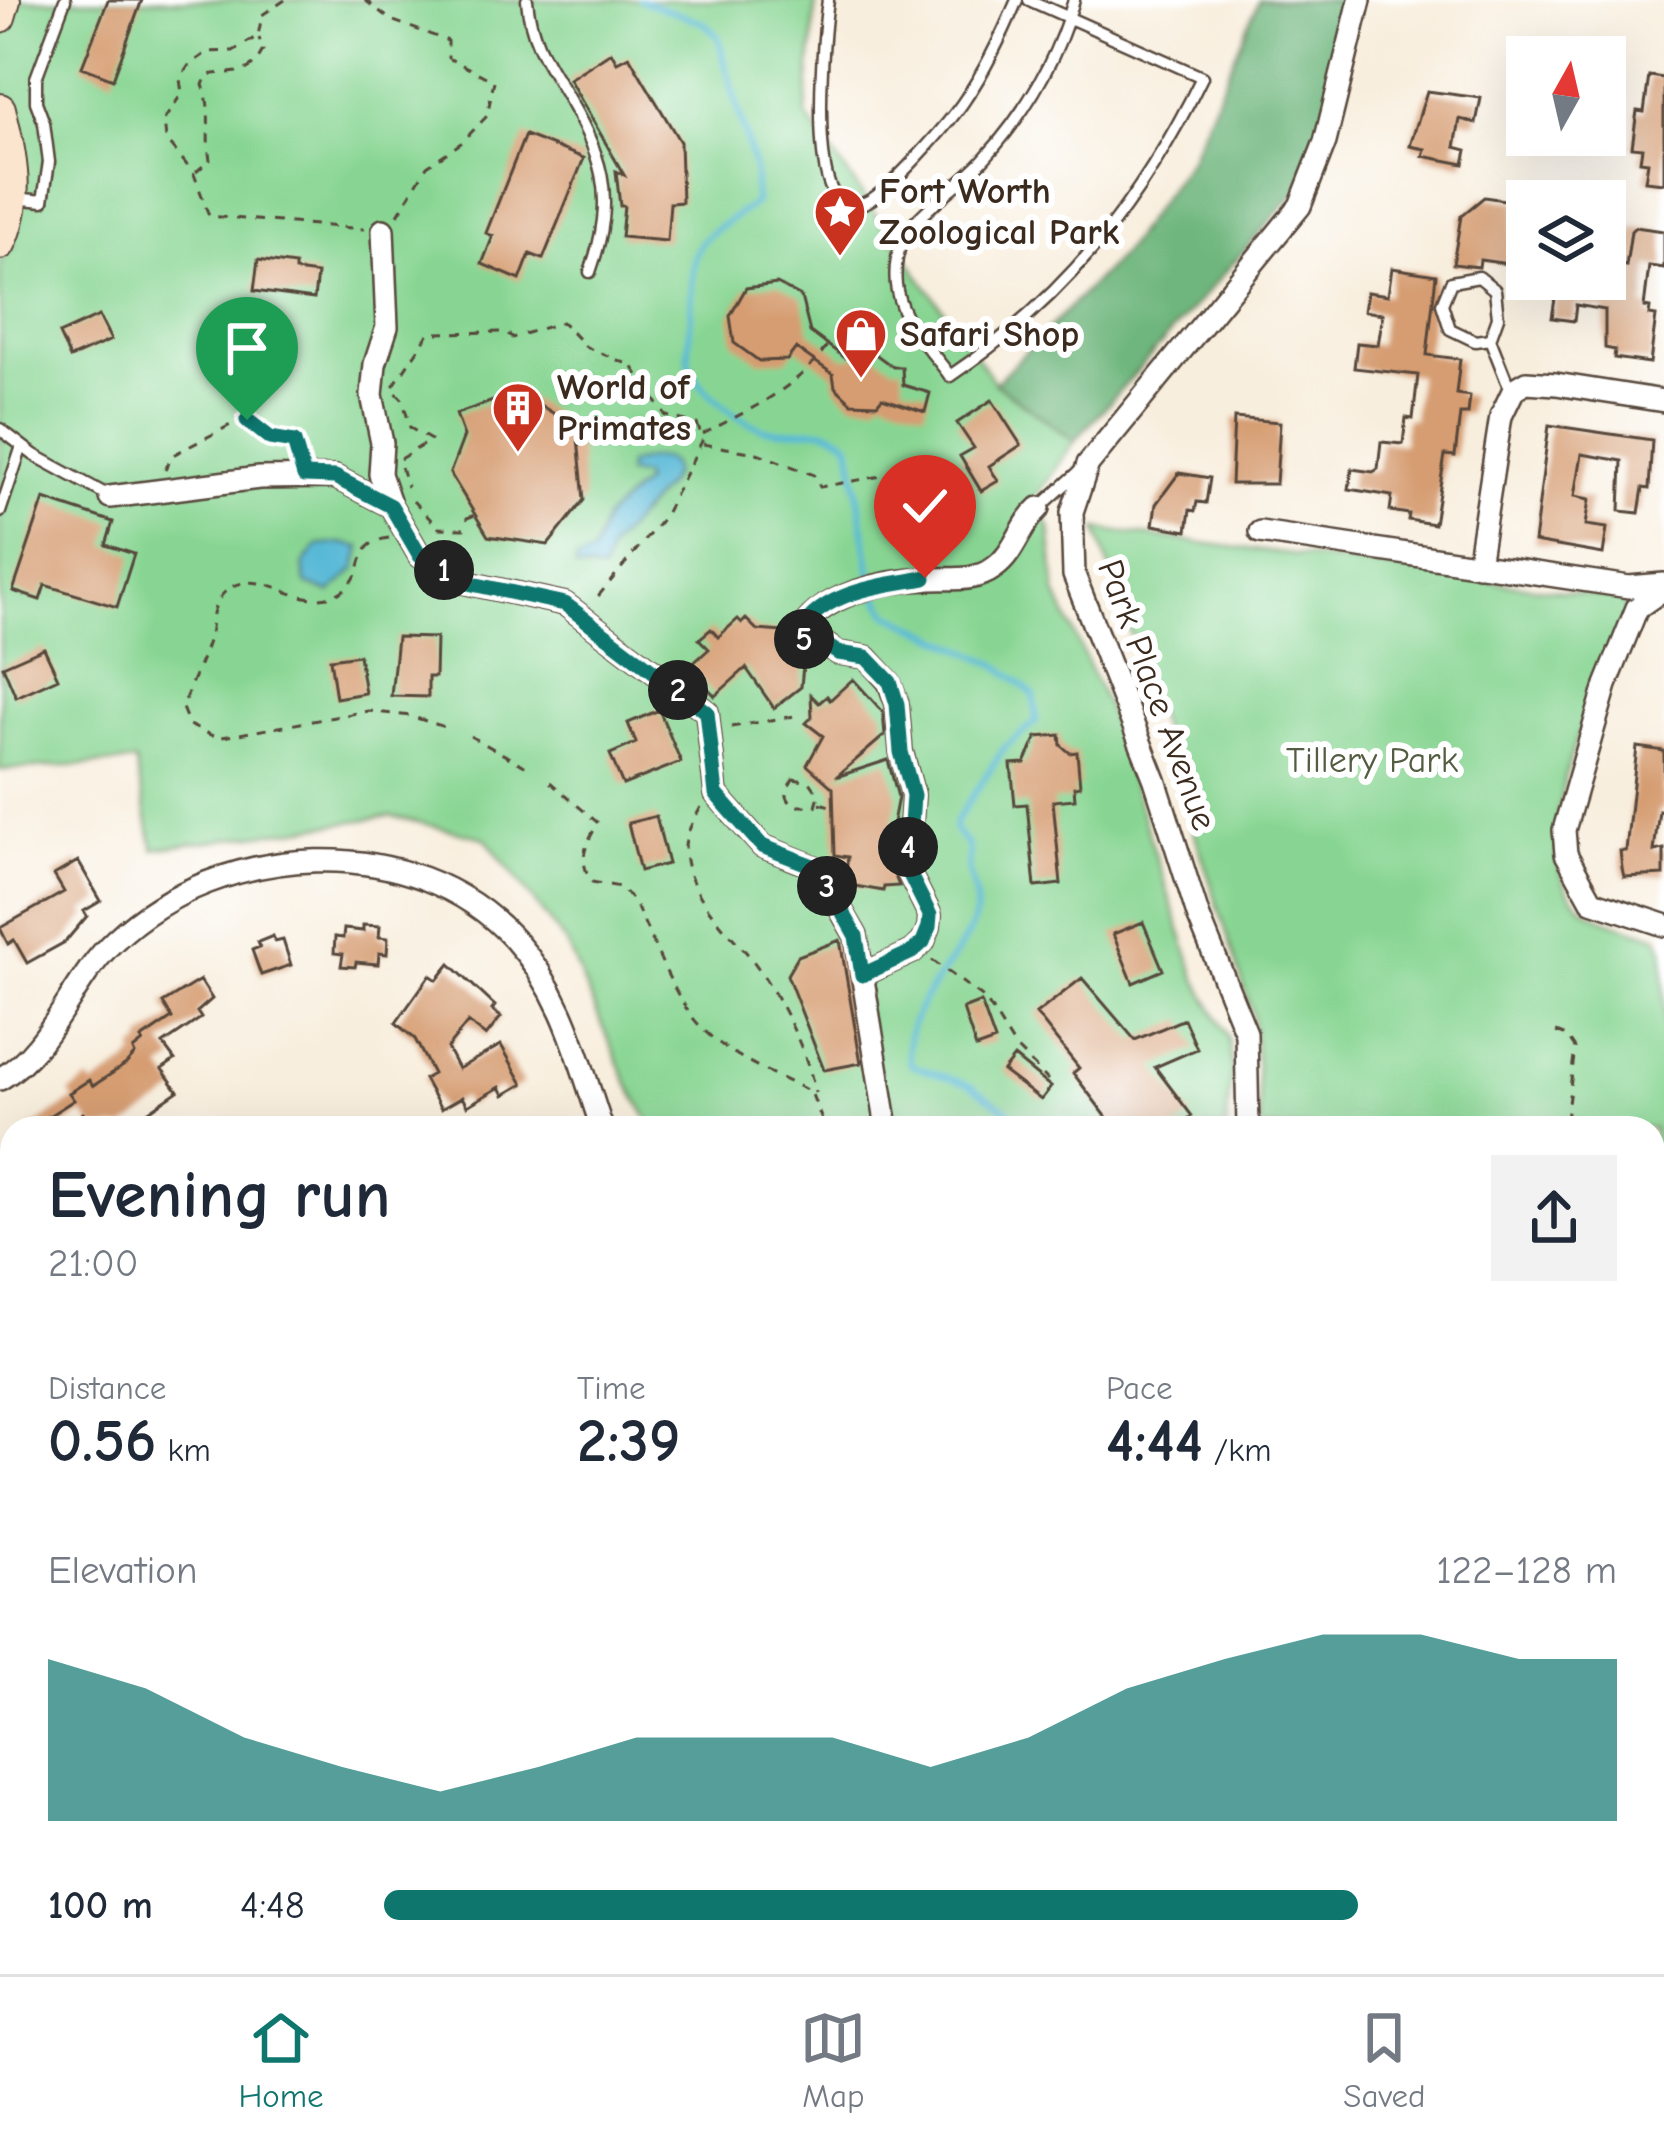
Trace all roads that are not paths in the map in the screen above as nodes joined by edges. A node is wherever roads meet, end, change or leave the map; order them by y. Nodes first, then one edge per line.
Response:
1 (5, 0) edge
2 (65, 0) edge
3 (527, 0) edge
4 (828, 0) edge
5 (1017, 0) edge
6 (1029, 0) edge
7 (1074, 0) edge
8 (1360, 0) edge
9 (0, 17) edge
10 (1068, 18) junction
11 (0, 109) edge
12 (13, 198) junction
13 (383, 230) road end
14 (0, 244) edge
15 (590, 272) dead end
16 (1490, 339) junction
17 (1511, 392) junction
18 (1664, 401) edge
19 (0, 429) edge
20 (22, 446) junction
21 (1088, 464) junction
22 (110, 496) joint
23 (387, 504) junction
24 (1039, 508) joint
25 (0, 512) edge
26 (1260, 532) dead end
27 (1478, 565) junction
28 (1664, 586) edge
29 (1664, 925) edge
30 (862, 975) junction
31 (0, 1079) edge
32 (598, 1116) edge
33 (885, 1116) edge
34 (1248, 1116) edge
35 (0, 1622) edge
36 (0, 1717) edge

1 - 9 street
2 - 12 lane
3 - 15 lane
4 - 5 lane
6 - 10 lane
7 - 10 lane
8 - 21 street, Park Place Avenue
10 - 10 lane
11 - 12 street
12 - 14 street
13 - 23 street
16 - 16 lane
16 - 17 lane
17 - 18 street
17 - 27 street
19 - 20 lane
20 - 22 lane
20 - 25 lane
21 - 24 lane
21 - 34 street, Park Place Avenue
22 - 23 street
23 - 30 street
24 - 30 street
26 - 27 street
27 - 28 street
28 - 29 street
30 - 33 street
31 - 32 street
35 - 36 street

